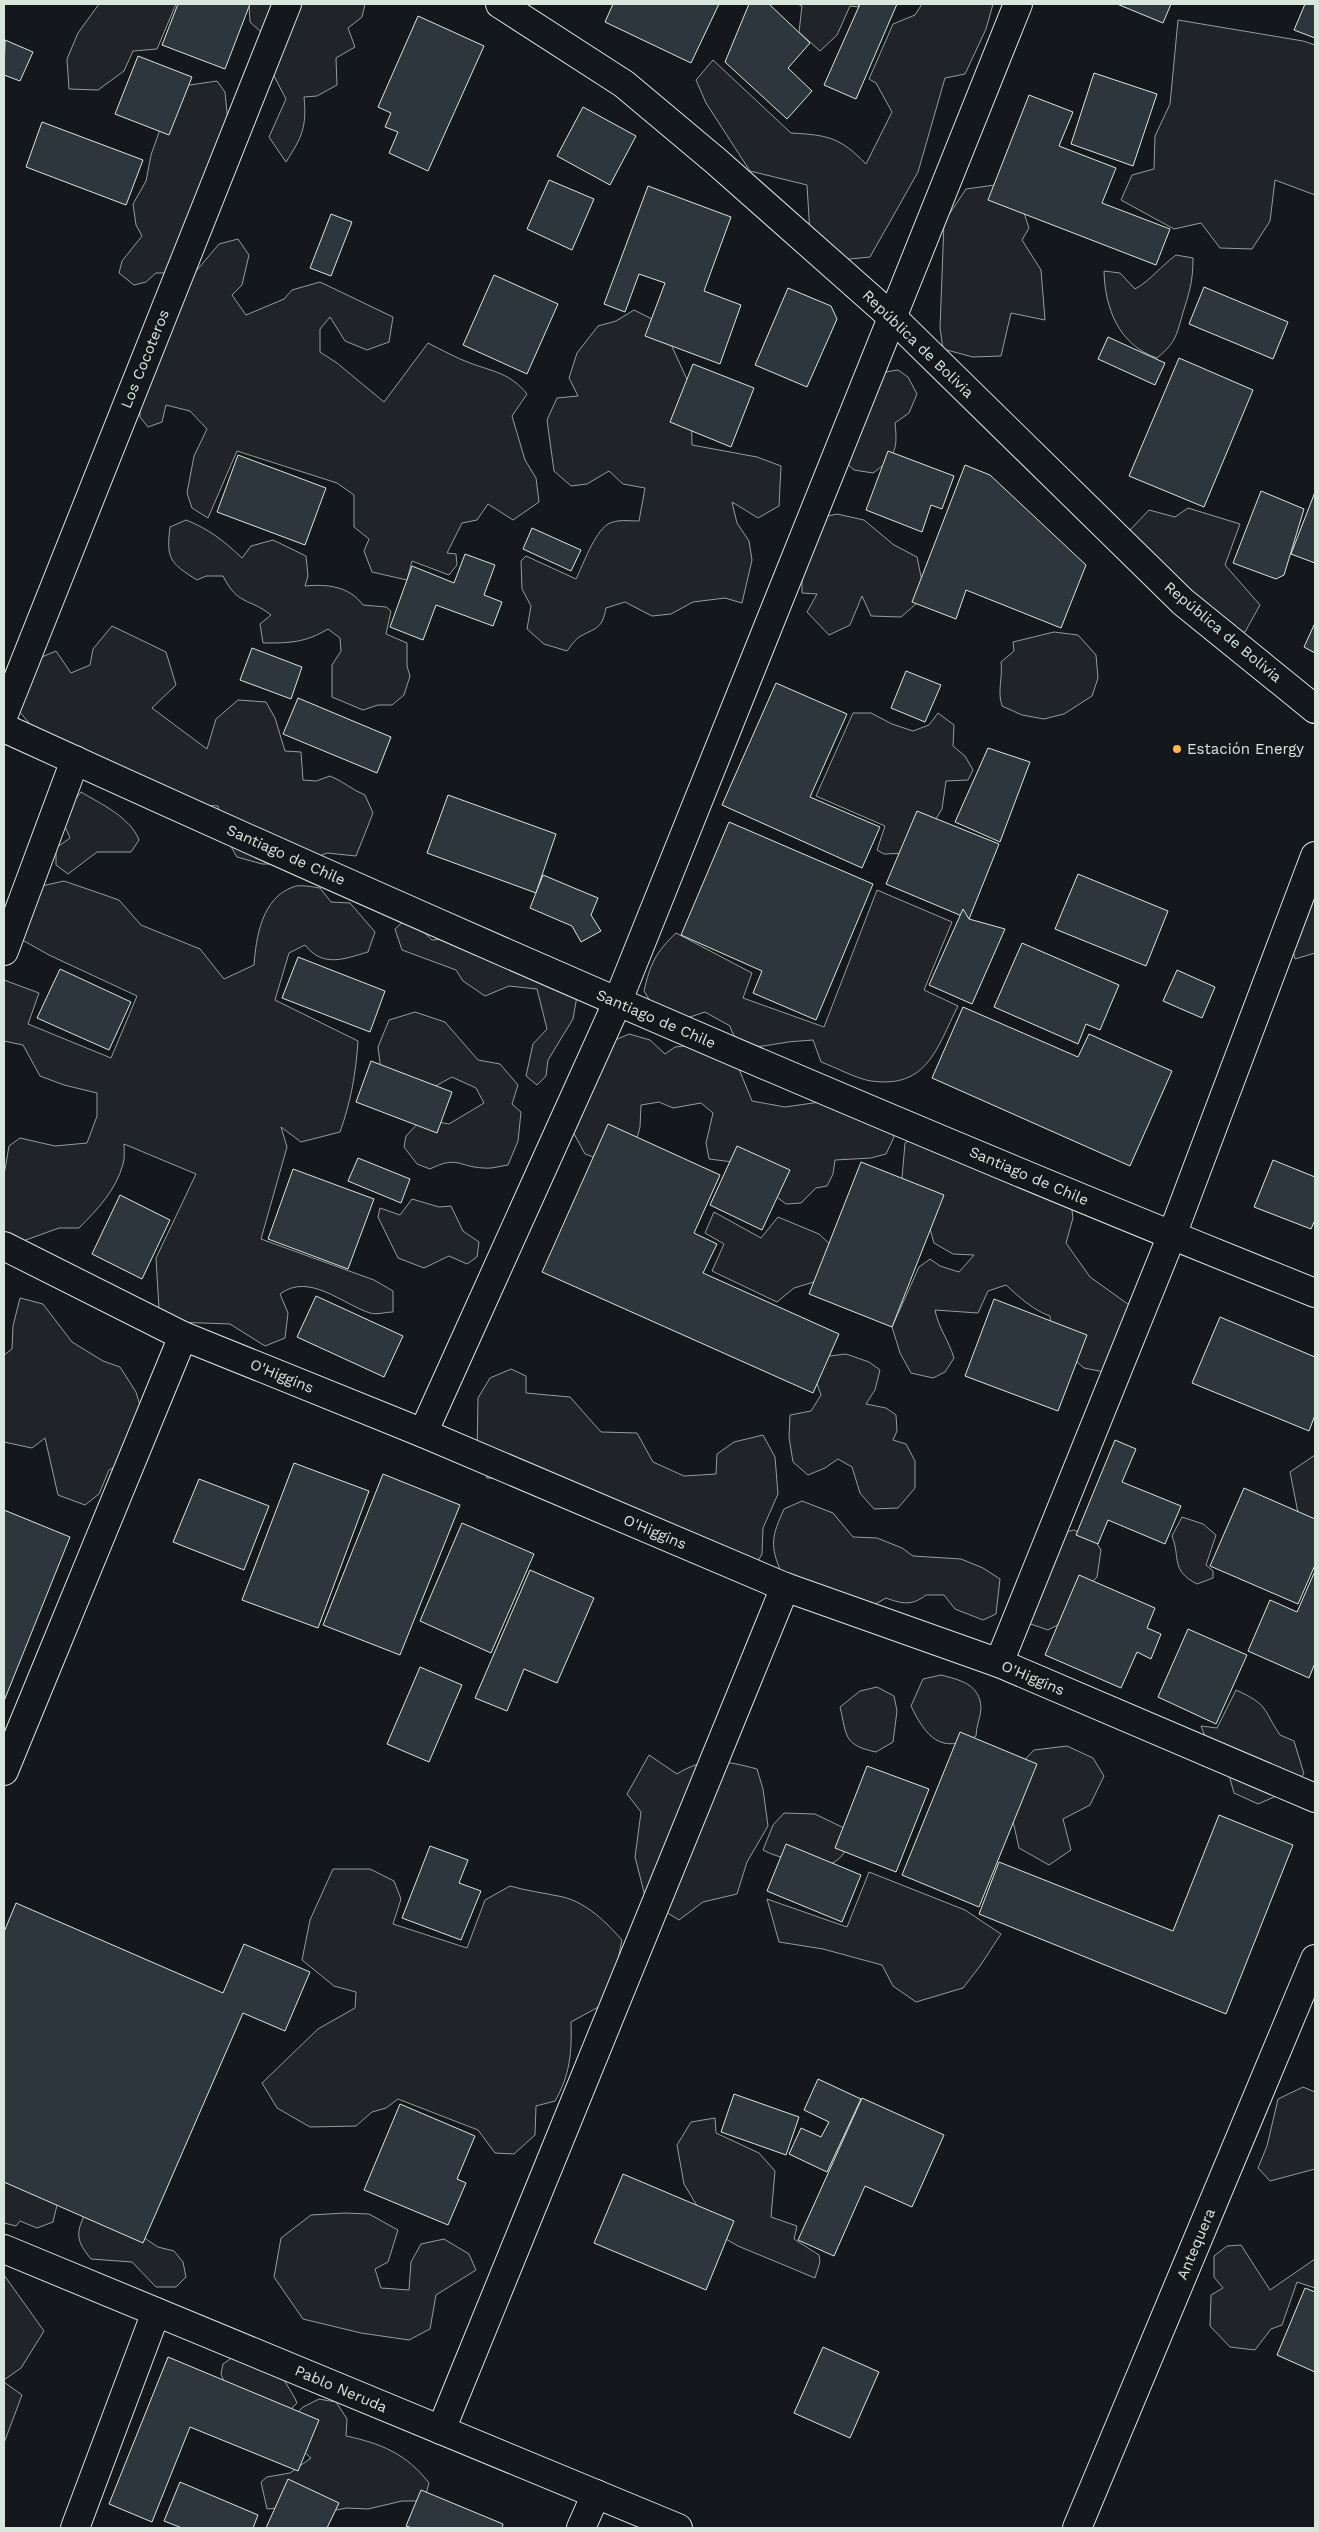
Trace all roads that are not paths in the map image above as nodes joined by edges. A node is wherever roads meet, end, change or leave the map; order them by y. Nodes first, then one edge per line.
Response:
1 (287, 4) edge
2 (500, 4) edge
3 (1018, 4) edge
4 (892, 317) junction
5 (1315, 709) edge
6 (4, 714) edge
7 (4, 728) edge
8 (75, 760) junction
9 (1315, 856) edge
10 (4, 951) edge
11 (617, 1003) junction
12 (1172, 1235) junction
13 (4, 1246) edge
14 (1315, 1293) edge
15 (183, 1336) junction
16 (423, 1433) junction
17 (784, 1587) junction
18 (999, 1663) junction
19 (4, 1771) edge
20 (1315, 1798) edge
21 (1315, 1959) edge
22 (4, 2249) edge
23 (156, 2312) junction
24 (441, 2430) junction
25 (596, 2494) junction
26 (75, 2528) edge
27 (581, 2528) edge
28 (678, 2528) edge
29 (1077, 2528) edge

1 - 6 street, Los Cocoteros
2 - 4 street, República de Bolivia
3 - 4 street
4 - 5 street, República de Bolivia
4 - 11 street
7 - 8 street, Santiago de Chile
8 - 10 street
8 - 11 street, Santiago de Chile
9 - 12 street
11 - 12 street, Santiago de Chile
11 - 16 street
12 - 14 street, Santiago de Chile
12 - 18 street
13 - 15 street, O'Higgins
15 - 16 street, O'Higgins
15 - 19 street
16 - 17 street, O'Higgins
17 - 18 street, O'Higgins
17 - 24 street
18 - 20 street, O'Higgins
21 - 29 street, Antequera
22 - 23 street, Pablo Neruda
23 - 24 street, Pablo Neruda
23 - 26 street
24 - 25 street, Pablo Neruda
25 - 27 street
25 - 28 street, Pablo Neruda

